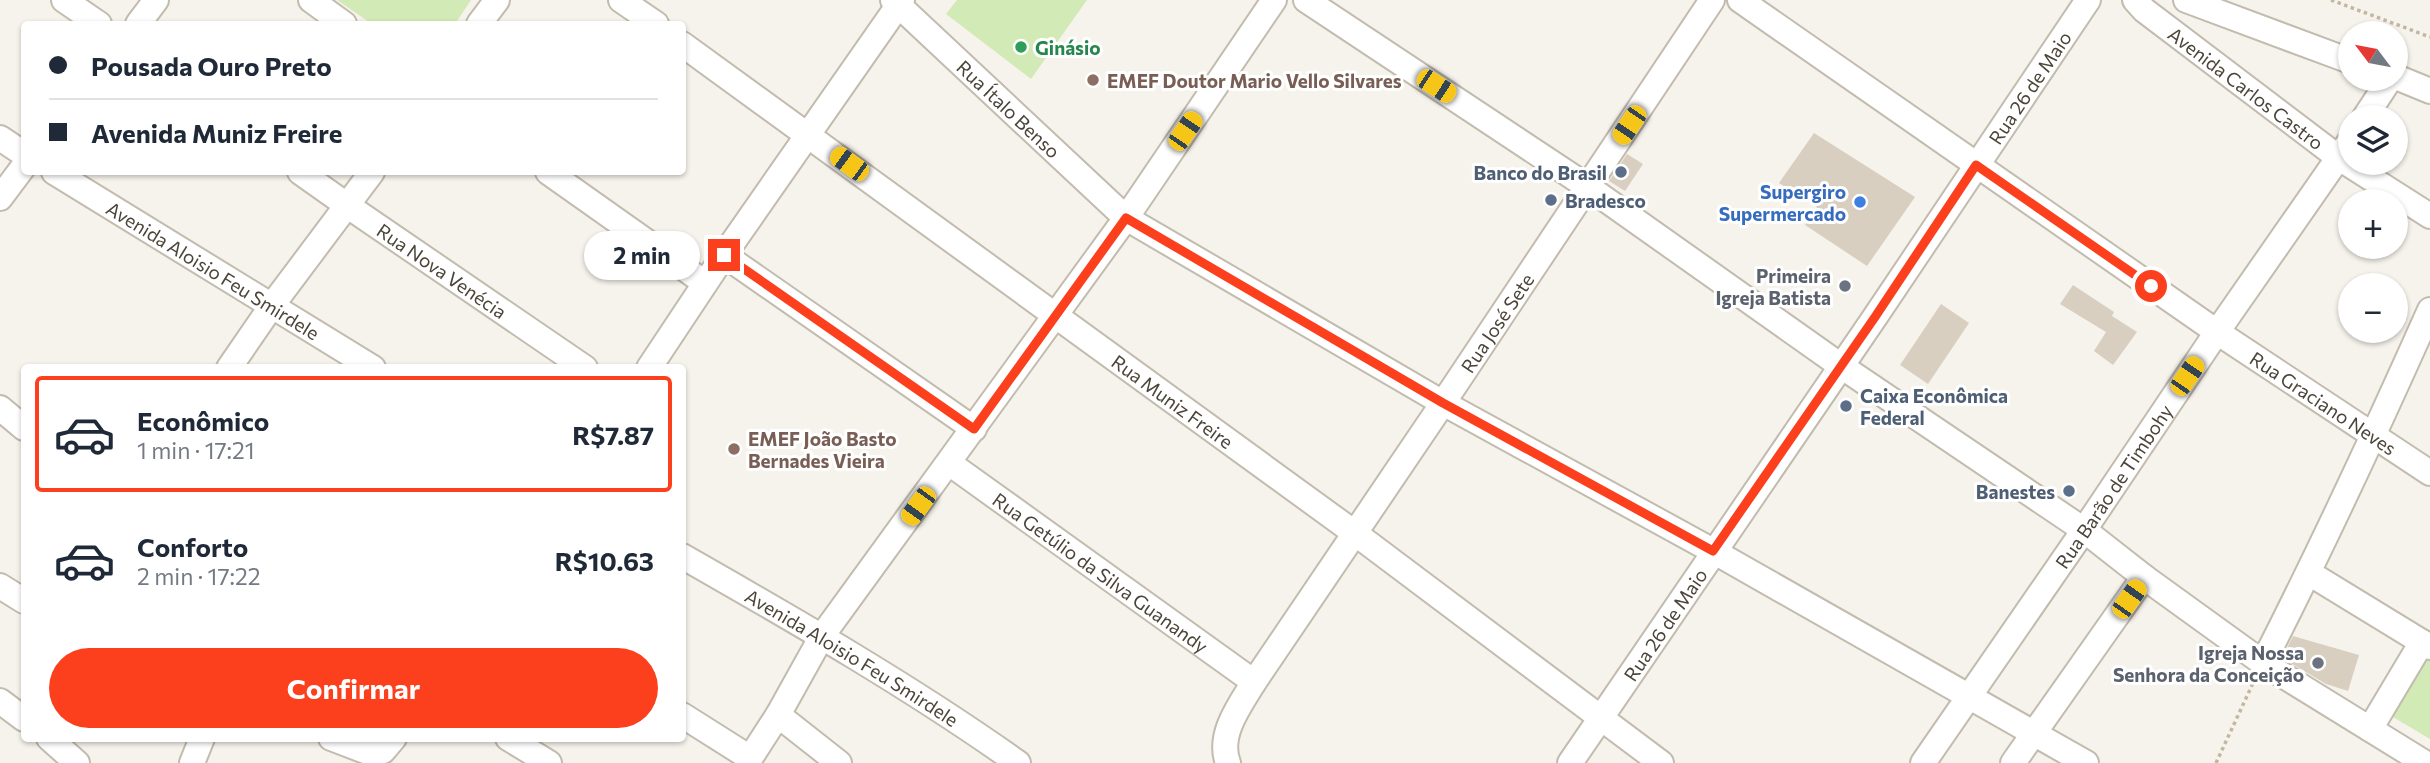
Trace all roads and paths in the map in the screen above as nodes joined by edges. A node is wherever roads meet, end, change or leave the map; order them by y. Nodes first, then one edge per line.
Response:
1 (64, 0) edge
2 (156, 0) edge
3 (311, 0) edge
4 (497, 0) edge
5 (621, 0) edge
6 (1274, 0) edge
7 (1306, 0) edge
8 (1712, 0) edge
9 (1740, 0) edge
10 (2088, 0) edge
11 (2135, 0) edge
12 (2186, 0) edge
13 (2331, 0) edge
14 (898, 2) edge
15 (95, 21) edge
16 (140, 21) edge
17 (340, 21) edge
18 (481, 21) edge
19 (652, 21) edge
20 (2430, 37) edge
21 (686, 47) edge
22 (2338, 57) edge
23 (2408, 82) edge
24 (2430, 90) edge
25 (807, 134) junction
26 (0, 138) edge
27 (2338, 145) edge
28 (21, 152) edge
29 (2338, 160) edge
30 (1976, 165) junction
31 (21, 170) edge
32 (59, 175) edge
33 (304, 175) edge
34 (370, 175) edge
35 (552, 175) edge
36 (2377, 175) edge
37 (1588, 187) junction
38 (0, 198) edge
39 (348, 206) junction
40 (2430, 216) edge
41 (1126, 218) junction
42 (724, 255) junction
43 (705, 283) junction
44 (273, 304) junction
45 (2430, 310) edge
46 (1056, 316) junction
47 (2217, 331) junction
48 (232, 364) edge
49 (367, 364) edge
50 (579, 364) edge
51 (652, 364) edge
52 (1841, 366) junction
53 (1443, 403) junction
54 (0, 408) edge
55 (21, 426) edge
56 (974, 429) junction
57 (2374, 435) junction
58 (949, 463) junction
59 (2430, 473) edge
60 (2084, 530) junction
61 (1356, 534) junction
62 (1713, 551) junction
63 (686, 558) edge
64 (2309, 573) junction
65 (2144, 577) junction
66 (0, 586) edge
67 (21, 599) edge
68 (822, 636) junction
69 (2426, 644) edge
70 (2263, 663) junction
71 (1254, 682) junction
72 (1970, 697) junction
73 (0, 701) edge
74 (778, 715) junction
75 (21, 717) edge
76 (686, 718) edge
77 (1600, 718) junction
78 (2370, 729) junction
79 (2035, 733) junction
80 (53, 742) edge
81 (200, 742) edge
82 (342, 742) edge
83 (391, 742) edge
84 (515, 742) edge
85 (748, 760) edge
86 (77, 763) edge
87 (192, 763) edge
88 (549, 763) edge
89 (839, 763) edge
90 (1018, 763) edge
91 (1228, 763) edge
92 (1570, 763) edge
93 (1661, 763) edge
94 (1923, 763) edge
95 (2013, 763) edge
96 (2086, 763) edge
97 (2216, 763) edge
98 (2425, 763) edge

1 - 15 street
2 - 16 street
3 - 17 street
4 - 18 street
5 - 19 street
6 - 41 street
7 - 37 street
8 - 37 street, Rua José Sete
9 - 30 street, Rua Graciano Neves
10 - 30 street, Rua 26 de Maio
11 - 27 street, Avenida Carlos Castro
12 - 22 street
13 - 20 path
14 - 25 street
14 - 41 street, Rua Ítalo Benso
21 - 25 street, Rua Muniz Freire
23 - 24 street
25 - 42 street
25 - 46 street, Rua Muniz Freire
26 - 28 street
29 - 47 street, Rua Barão de Timbohy
30 - 47 street, Rua Graciano Neves
30 - 52 street, Rua 26 de Maio
31 - 38 street
32 - 44 street, Avenida Aloisio Feu Smirdele
33 - 39 street, Rua Nova Venécia
34 - 39 street
35 - 43 street
36 - 40 street, Avenida Carlos Castro
37 - 52 street
37 - 53 street, Rua José Sete
39 - 44 street
39 - 50 street, Rua Nova Venécia
41 - 46 street
41 - 53 street, Rua Ítalo Benso
42 - 43 street
42 - 56 street
43 - 51 street
44 - 48 street
44 - 49 street, Avenida Aloisio Feu Smirdele
45 - 57 street
46 - 56 street
46 - 61 street, Rua Muniz Freire
47 - 57 street, Rua Graciano Neves
47 - 60 street, Rua Barão de Timbohy
52 - 60 street
52 - 62 street, Rua 26 de Maio
53 - 61 street, Rua José Sete
53 - 62 street, Rua Ítalo Benso
54 - 55 street
56 - 58 street
57 - 59 street, Rua Graciano Neves
57 - 64 street
58 - 68 street
58 - 71 street, Rua Getúlio da Silva Guanandy
60 - 65 street
60 - 72 street, Rua Barão de Timbohy
61 - 71 street, Rua José Sete
61 - 77 street, Rua Muniz Freire
62 - 72 street, Rua Ítalo Benso
62 - 77 street, Rua 26 de Maio
63 - 68 street, Avenida Aloisio Feu Smirdele
64 - 69 street
64 - 70 street
65 - 70 street
65 - 79 street
66 - 67 street
68 - 74 street
68 - 90 street, Avenida Aloisio Feu Smirdele
69 - 78 street
70 - 78 street
70 - 97 path
71 - 91 street, Rua José Sete
72 - 79 street, Rua Ítalo Benso
72 - 94 street, Rua Barão de Timbohy
73 - 75 street
74 - 85 street
74 - 89 street
76 - 85 street
77 - 92 street, Rua 26 de Maio
77 - 93 street, Rua Muniz Freire
78 - 98 street
79 - 95 street
79 - 96 street, Rua Ítalo Benso
80 - 86 street
81 - 87 street
82 - 83 street
84 - 88 street

